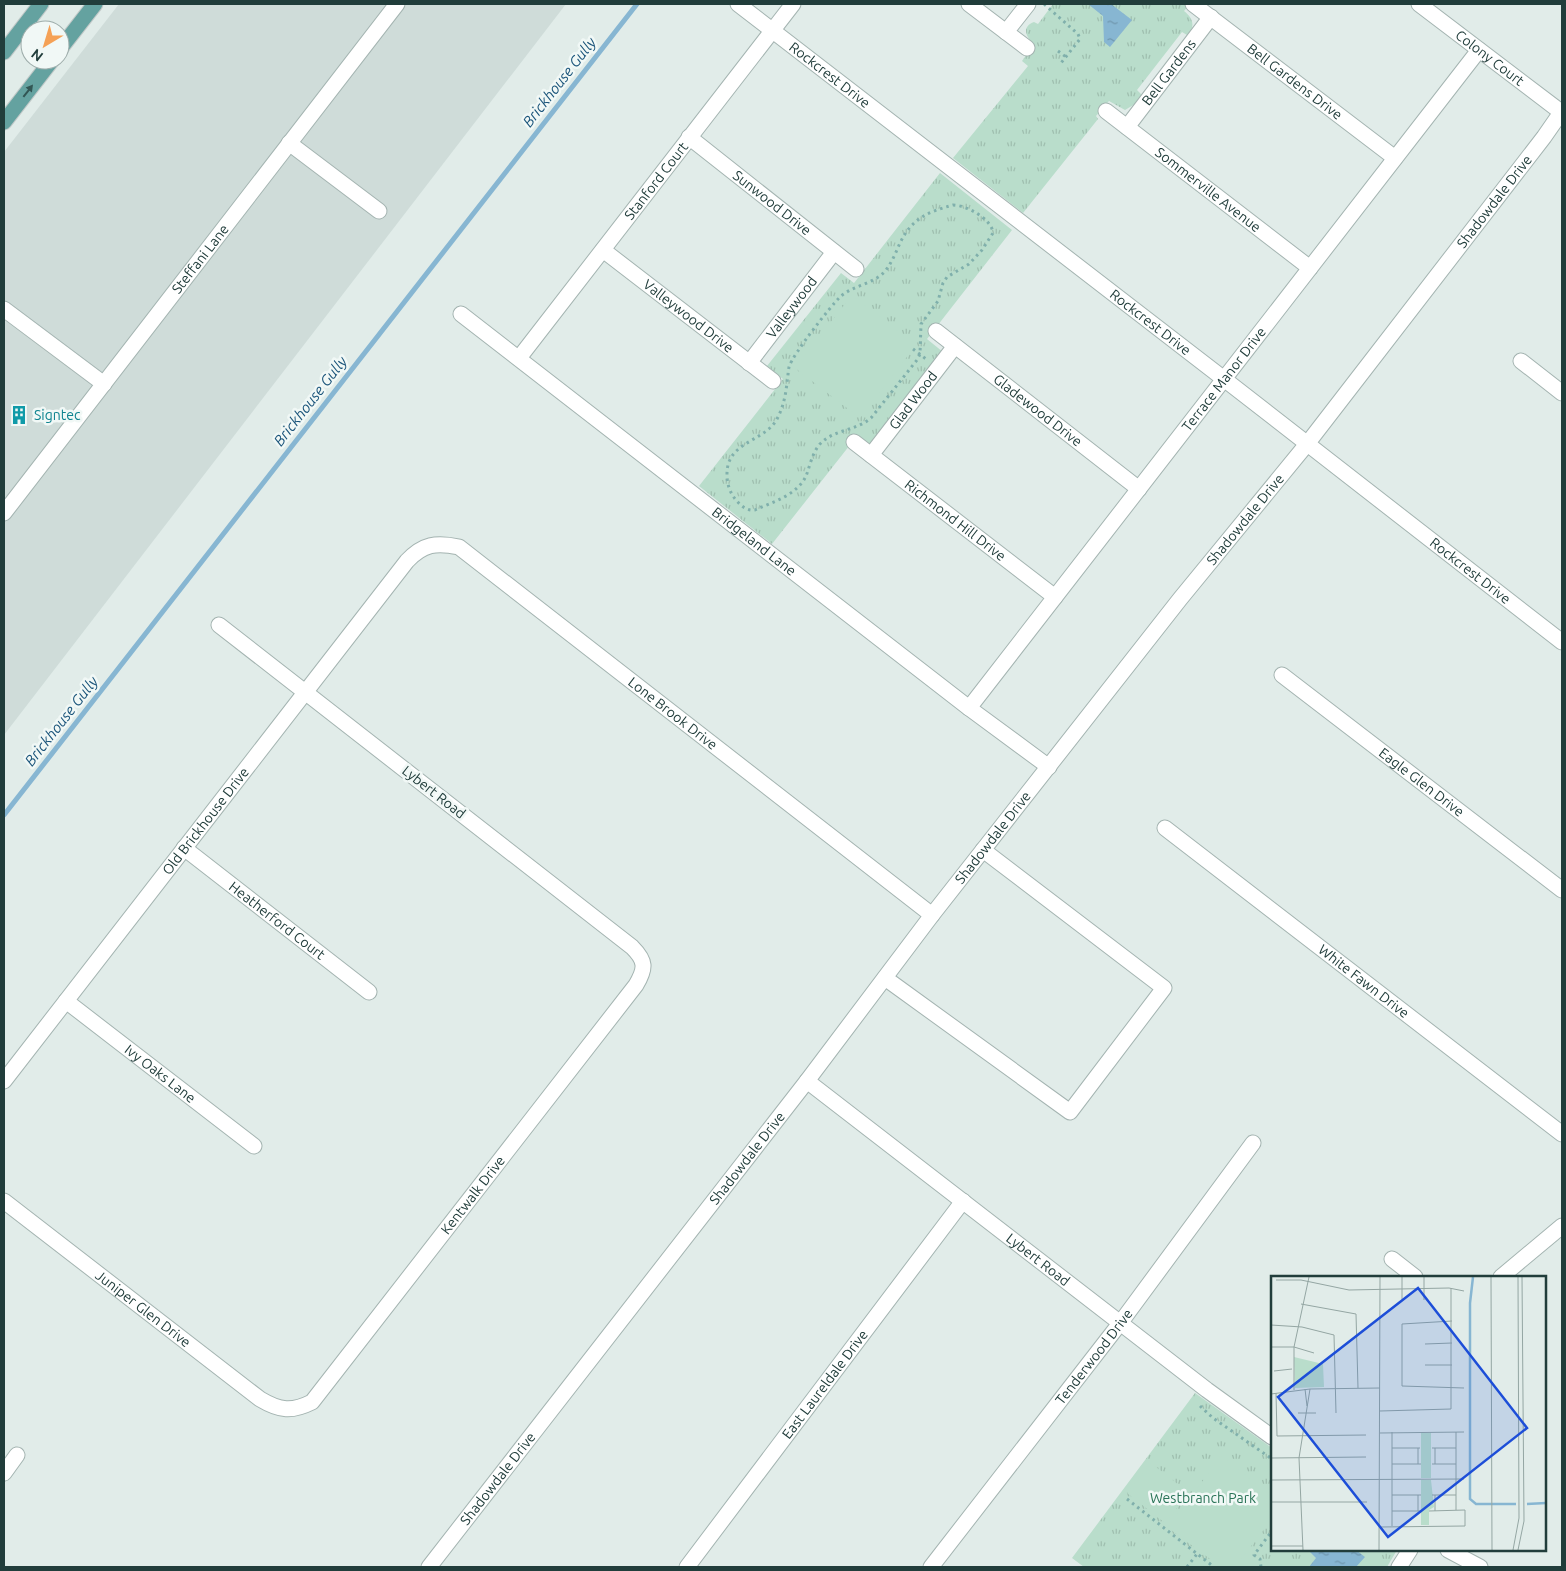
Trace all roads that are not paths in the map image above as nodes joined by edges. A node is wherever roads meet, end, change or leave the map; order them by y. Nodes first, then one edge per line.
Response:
1 (41, 4) edge
2 (95, 4) edge
3 (397, 4) edge
4 (738, 4) edge
5 (793, 4) edge
6 (969, 4) edge
7 (1028, 4) edge
8 (1194, 4) edge
9 (1419, 4) edge
10 (1211, 18) junction
11 (772, 30) junction
12 (1006, 32) junction
13 (70, 36) edge
14 (1027, 48) dead end
15 (1479, 50) junction
16 (4, 52) edge
17 (44, 70) edge
18 (1106, 111) dead end
19 (1562, 111) edge
20 (4, 122) edge
21 (1128, 127) junction
22 (689, 137) junction
23 (290, 143) junction
24 (1395, 158) junction
25 (379, 211) dead end
26 (603, 250) junction
27 (834, 252) junction
28 (1310, 268) junction
29 (856, 270) dead end
30 (4, 309) edge
31 (461, 314) dead end
32 (936, 331) dead end
33 (955, 346) junction
34 (519, 358) junction
35 (1521, 361) dead end
36 (749, 363) junction
37 (1224, 379) junction
38 (773, 381) dead end
39 (104, 384) junction
40 (1562, 393) edge
41 (854, 442) dead end
42 (1307, 444) junction
43 (871, 455) junction
44 (1139, 489) junction
45 (4, 513) edge
46 (407, 561) joint
47 (1055, 597) junction
48 (219, 625) dead end
49 (1562, 642) edge
50 (1282, 675) dead end
51 (305, 692) junction
52 (969, 708) junction
53 (1049, 767) junction
54 (1165, 828) dead end
55 (184, 848) junction
56 (983, 850) junction
57 (1562, 890) edge
58 (932, 915) junction
59 (644, 964) joint
60 (885, 978) junction
61 (369, 992) dead end
62 (66, 1002) junction
63 (4, 1081) edge
64 (807, 1081) junction
65 (1562, 1134) edge
66 (1253, 1143) dead end
67 (254, 1146) dead end
68 (4, 1201) edge
69 (963, 1201) junction
70 (1562, 1226) edge
71 (1392, 1258) dead end
72 (1414, 1276) edge
73 (1502, 1276) edge
74 (1121, 1322) junction
75 (286, 1410) joint
76 (1271, 1436) edge
77 (17, 1455) dead end
78 (4, 1473) edge
79 (1409, 1551) edge
80 (1450, 1551) edge
81 (429, 1567) edge
82 (687, 1567) edge
83 (931, 1567) edge
84 (1399, 1567) edge
85 (1480, 1567) edge

1 - 16 main road
2 - 13 main road
3 - 23 street, Steffani Lane
4 - 11 street, Rockcrest Drive
5 - 11 street, Stanford Court
6 - 12 street
7 - 12 street
8 - 10 street, Bell Gardens Drive
9 - 15 street, Colony Court
10 - 21 street, Bell Gardens
10 - 24 street, Bell Gardens Drive
11 - 22 street, Stanford Court
11 - 37 street, Rockcrest Drive
12 - 14 street
15 - 19 street, Colony Court
15 - 24 street, Terrace Manor Drive
20 -> 17 main road
18 - 21 street, Sommerville Avenue
19 - 42 street, Shadowdale Drive
21 - 28 street, Sommerville Avenue
22 - 26 street, Stanford Court
22 - 27 street, Sunwood Drive
23 - 25 street
23 - 39 street, Steffani Lane
24 - 28 street, Terrace Manor Drive
26 - 34 street, Stanford Court
26 - 36 street, Valleywood Drive
27 - 29 street, Sunwood Drive
27 - 36 street, Valleywood
28 - 37 street, Terrace Manor Drive
30 - 39 street
31 - 34 street, Bridgeland Lane
32 - 33 street, Gladewood Drive
33 - 43 street, Glad Wood
33 - 44 street, Gladewood Drive
34 - 52 street, Bridgeland Lane
35 - 40 street
36 - 38 street, Valleywood Drive
37 - 42 street, Rockcrest Drive
37 - 44 street, Terrace Manor Drive
39 - 45 street, Steffani Lane
41 - 43 street, Richmond Hill Drive
42 - 49 street, Rockcrest Drive
42 - 53 street, Shadowdale Drive
43 - 47 street, Richmond Hill Drive
44 - 47 street, Terrace Manor Drive
46 - 51 street, Old Brickhouse Drive
46 - 58 street, Lone Brook Drive
47 - 52 street, Terrace Manor Drive
48 - 51 street, Lybert Road
50 - 57 street, Eagle Glen Drive
51 - 55 street, Old Brickhouse Drive
51 - 59 street, Lybert Road
52 - 53 street, Bridgeland Lane
53 - 56 street, Shadowdale Drive
54 - 65 street, White Fawn Drive
55 - 61 street, Heatherford Court
55 - 62 street, Old Brickhouse Drive
56 - 58 street, Shadowdale Drive
56 - 60 street
58 - 60 street, Shadowdale Drive
59 - 75 street, Kentwalk Drive
60 - 64 street, Shadowdale Drive
62 - 63 street, Old Brickhouse Drive
62 - 67 street, Ivy Oaks Lane
64 - 69 street, Lybert Road
64 - 81 street, Shadowdale Drive
66 - 74 street, Tenderwood Drive
68 - 75 street, Juniper Glen Drive
69 - 74 street, Lybert Road
69 - 82 street, East Laureldale Drive
70 - 73 street
71 - 72 street
74 - 76 street, Lybert Road
74 - 83 street, Tenderwood Drive
77 - 78 street
79 - 84 street
80 - 85 street

